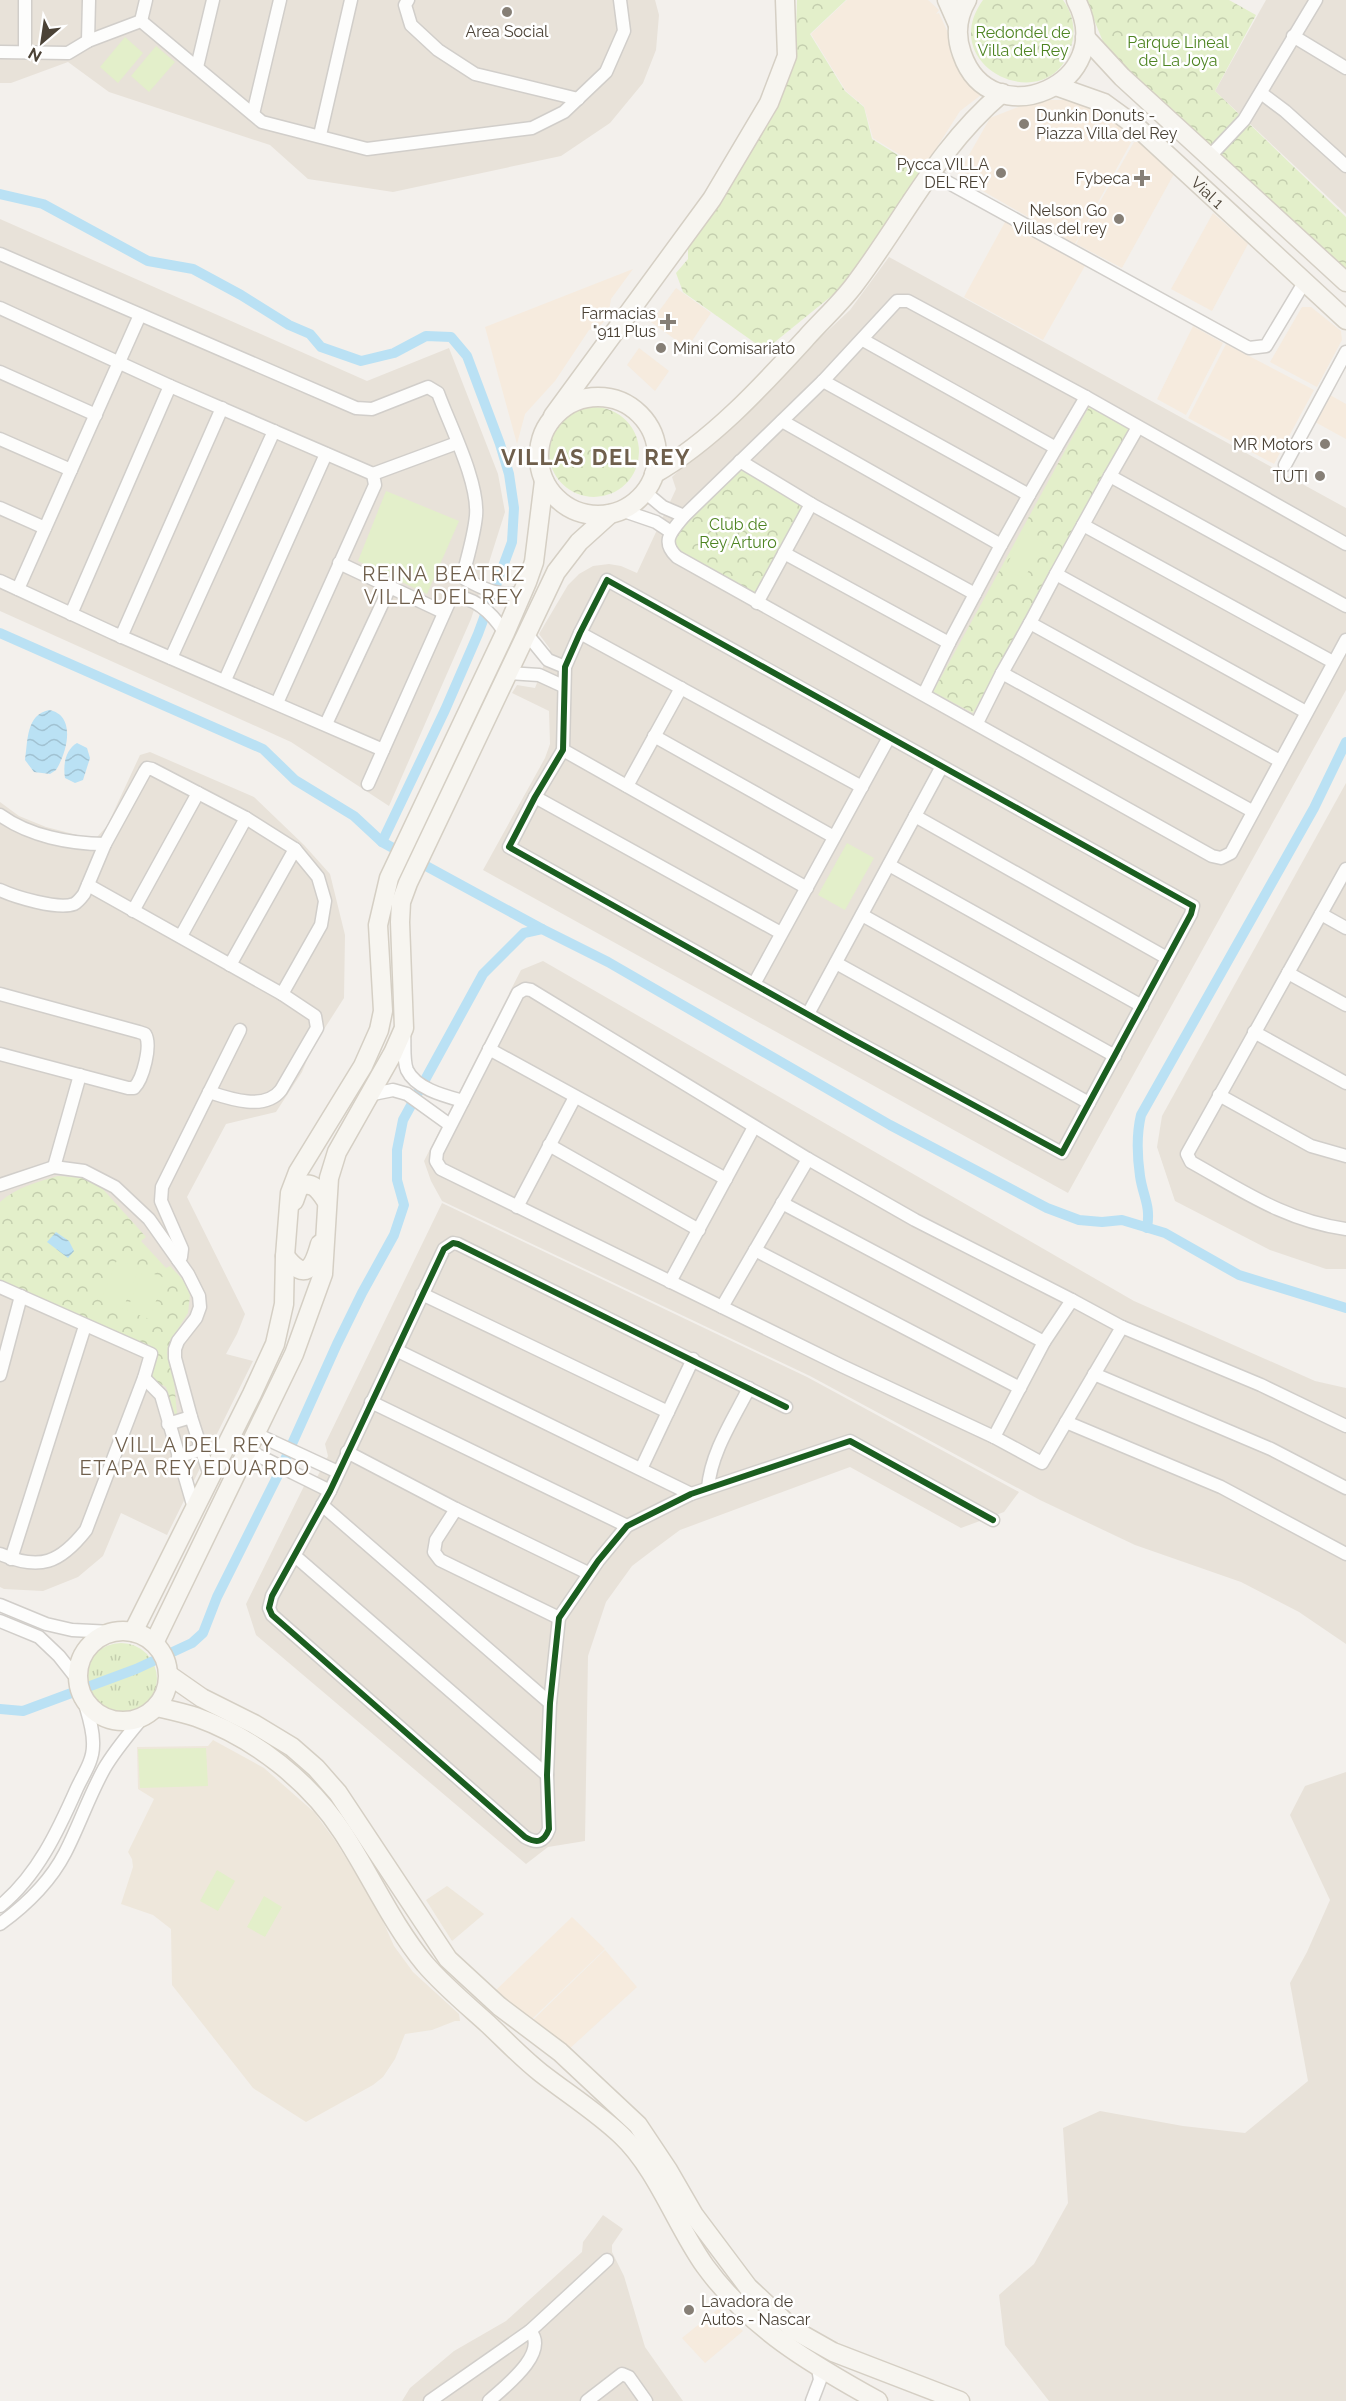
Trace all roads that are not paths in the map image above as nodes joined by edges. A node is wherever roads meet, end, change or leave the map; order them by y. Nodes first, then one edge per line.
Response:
1 (24, 0) edge
2 (89, 0) edge
3 (146, 0) edge
4 (213, 0) edge
5 (280, 0) edge
6 (351, 0) edge
7 (408, 0) edge
8 (620, 0) edge
9 (785, 0) edge
10 (947, 0) edge
11 (967, 0) edge
12 (1077, 0) edge
13 (1316, 0) edge
14 (141, 21) junction
15 (958, 25) junction
16 (1293, 36) junction
17 (1086, 37) junction
18 (88, 41) junction
19 (25, 51) junction
20 (0, 52) edge
21 (197, 67) junction
22 (1346, 68) edge
23 (1056, 86) junction
24 (1002, 93) junction
25 (1261, 93) junction
26 (578, 99) junction
27 (253, 114) junction
28 (320, 135) junction
29 (1210, 156) junction
30 (1346, 166) edge
31 (929, 172) junction
32 (0, 254) edge
33 (1305, 281) junction
34 (1346, 282) edge
35 (0, 308) edge
36 (140, 315) junction
37 (1346, 320) edge
38 (863, 340) junction
39 (1346, 352) edge
40 (120, 362) junction
41 (0, 372) edge
42 (823, 381) junction
43 (170, 386) junction
44 (1086, 397) junction
45 (222, 408) junction
46 (96, 416) junction
47 (553, 416) junction
48 (782, 421) junction
49 (1138, 427) junction
50 (274, 431) junction
51 (0, 439) edge
52 (457, 444) junction
53 (1056, 448) junction
54 (326, 454) junction
55 (740, 461) junction
56 (1285, 465) dead end
57 (71, 470) junction
58 (373, 474) junction
59 (654, 474) junction
60 (1110, 476) junction
61 (544, 481) junction
62 (645, 492) junction
63 (1029, 495) junction
64 (811, 504) junction
65 (0, 508) edge
66 (615, 512) junction
67 (684, 516) junction
68 (1083, 525) junction
69 (45, 528) junction
70 (671, 532) junction
71 (1346, 544) edge
72 (1001, 545) junction
73 (784, 553) junction
74 (339, 563) junction
75 (1056, 574) junction
76 (0, 581) edge
77 (390, 587) junction
78 (18, 589) junction
79 (523, 592) junction
80 (975, 594) junction
81 (757, 603) junction
82 (1346, 606) edge
83 (443, 612) junction
84 (71, 614) junction
85 (1030, 623) junction
86 (505, 633) junction
87 (526, 633) junction
88 (580, 633) junction
89 (122, 637) junction
90 (1346, 640) edge
91 (949, 643) junction
92 (171, 658) junction
93 (1333, 662) junction
94 (565, 667) junction
95 (508, 673) junction
96 (1002, 673) junction
97 (225, 680) junction
98 (563, 686) junction
99 (681, 688) junction
100 (924, 694) junction
101 (277, 703) junction
102 (1306, 712) junction
103 (977, 723) junction
104 (326, 724) junction
105 (654, 736) junction
106 (888, 739) junction
107 (383, 750) junction
108 (563, 750) junction
109 (1280, 762) junction
110 (940, 768) junction
111 (368, 784) dead end
112 (627, 786) junction
113 (862, 787) junction
114 (198, 793) junction
115 (535, 797) junction
116 (1252, 811) junction
117 (0, 815) edge
118 (915, 816) junction
119 (246, 818) junction
120 (834, 837) junction
121 (105, 844) junction
122 (295, 849) junction
123 (889, 865) junction
124 (1346, 869) edge
125 (88, 885) junction
126 (807, 888) junction
127 (0, 890) edge
128 (133, 911) junction
129 (1321, 914) junction
130 (862, 915) junction
131 (1346, 928) edge
132 (782, 933) junction
133 (181, 936) junction
134 (1167, 958) junction
135 (836, 963) junction
136 (230, 965) junction
137 (1288, 973) junction
138 (754, 984) junction
139 (0, 994) edge
140 (282, 994) junction
141 (1346, 1005) edge
142 (1142, 1006) junction
143 (808, 1014) junction
144 (404, 1028) junction
145 (240, 1030) dead end
146 (1254, 1032) junction
147 (489, 1049) junction
148 (0, 1054) edge
149 (1115, 1056) junction
150 (80, 1075) junction
151 (1346, 1083) edge
152 (209, 1092) junction
153 (368, 1095) junction
154 (1219, 1095) junction
155 (574, 1097) junction
156 (463, 1101) junction
157 (1089, 1103) junction
158 (450, 1125) junction
159 (754, 1127) junction
160 (549, 1146) junction
161 (1346, 1156) edge
162 (808, 1159) junction
163 (54, 1167) junction
164 (726, 1179) junction
165 (0, 1185) edge
166 (327, 1202) junction
167 (782, 1203) junction
168 (517, 1207) junction
169 (327, 1221) junction
170 (287, 1226) junction
171 (1346, 1229) edge
172 (699, 1230) junction
173 (755, 1250) junction
174 (285, 1256) junction
175 (178, 1260) junction
176 (670, 1282) junction
177 (0, 1287) edge
178 (422, 1294) junction
179 (21, 1296) junction
180 (1072, 1300) junction
181 (722, 1306) junction
182 (85, 1326) junction
183 (1122, 1328) junction
184 (1044, 1342) junction
185 (396, 1350) junction
186 (693, 1359) junction
187 (1094, 1374) junction
188 (0, 1375) edge
189 (144, 1378) junction
190 (749, 1388) junction
191 (1020, 1388) junction
192 (371, 1402) junction
193 (786, 1407) dead end
194 (668, 1412) junction
195 (191, 1417) junction
196 (1066, 1422) junction
197 (168, 1424) junction
198 (1346, 1426) edge
199 (256, 1434) junction
200 (994, 1437) junction
201 (201, 1449) junction
202 (249, 1451) junction
203 (347, 1452) junction
204 (178, 1456) junction
205 (308, 1458) junction
206 (641, 1468) junction
207 (338, 1472) junction
208 (299, 1475) junction
209 (210, 1476) junction
210 (708, 1488) junction
211 (1346, 1488) edge
212 (330, 1491) junction
213 (691, 1494) junction
214 (322, 1505) junction
215 (194, 1508) junction
216 (456, 1509) junction
217 (993, 1520) dead end
218 (627, 1526) junction
219 (1346, 1554) edge
220 (295, 1556) junction
221 (6, 1557) edge
222 (588, 1573) junction
223 (0, 1605) edge
224 (559, 1618) junction
225 (0, 1621) edge
226 (113, 1632) junction
227 (133, 1632) junction
228 (154, 1643) junction
229 (169, 1675) junction
230 (80, 1688) junction
231 (550, 1703) junction
232 (150, 1712) junction
233 (547, 1775) junction
234 (0, 1906) edge
235 (0, 1924) edge
236 (607, 2260) dead end
237 (530, 2331) junction
238 (818, 2368) junction
239 (868, 2400) edge
240 (958, 2400) edge
241 (430, 2401) edge
242 (489, 2401) edge
243 (587, 2401) edge
244 (646, 2401) edge
245 (812, 2401) edge
246 (929, 2401) edge

1 - 19 street
2 - 18 street
3 - 14 street
4 - 21 street
5 - 27 street
6 - 28 street
7 - 26 street
8 - 26 street
9 - 47 street
10 - 15 street
11 - 15 street
12 - 17 street
13 - 16 street
14 - 18 street
14 - 21 street
15 - 24 street
16 - 22 street
16 - 25 street
17 - 23 street
17 - 29 street, Vial 1
18 - 19 street
19 - 20 street
21 - 27 street
23 - 24 street
23 - 33 street, Vial 1
24 - 31 street
25 - 29 street
25 - 30 street
26 - 28 street
27 - 28 street
29 - 34 street, Vial 1
31 - 33 street
31 - 59 street
32 - 36 street
33 - 37 street, Vial 1
35 - 40 street
36 - 40 street
36 - 52 street
38 - 42 street
38 - 44 street
38 - 53 street
39 - 56 street
40 - 43 street
40 - 46 street
41 - 46 street
42 - 48 street
42 - 63 street
43 - 45 street
43 - 84 street
44 - 49 street
44 - 53 street
45 - 50 street
45 - 89 street
46 - 57 street
47 - 59 street
47 - 61 street
48 - 55 street
48 - 72 street
49 - 60 street
49 - 71 street
50 - 54 street
50 - 92 street
51 - 57 street
52 - 58 street
52 - 79 street
53 - 63 street
54 - 58 street
54 - 97 street
55 - 64 street
55 - 67 street
57 - 69 street
58 - 74 street
59 - 62 street
60 - 68 street
60 - 82 street
61 - 66 street
61 - 79 street
62 - 66 street
62 - 67 street
63 - 72 street
64 - 73 street
64 - 80 street
65 - 69 street
66 - 70 street
66 - 87 street
67 - 70 street
68 - 75 street
68 - 93 street
69 - 78 street
70 - 81 street
72 - 80 street
73 - 81 street
73 - 91 street
74 - 77 street
74 - 101 street
75 - 85 street
75 - 102 street
76 - 78 street
77 - 83 street
77 - 104 street
78 - 84 street
79 - 86 street
80 - 91 street
81 - 100 street
83 - 86 street
83 - 107 street
84 - 89 street
85 - 96 street
85 - 109 street
86 - 170 street
87 - 94 street
87 - 95 street
88 - 94 street
88 - 99 street
88 - 106 street
89 - 92 street
90 - 93 street
91 - 100 street
92 - 97 street
93 - 102 street
94 - 98 street
95 - 98 street
95 - 144 street
96 - 103 street
96 - 116 street
97 - 101 street
98 - 108 street
99 - 105 street
99 - 113 street
100 - 103 street
101 - 104 street
102 - 109 street
103 - 116 street
104 - 107 street
105 - 112 street
105 - 120 street
106 - 110 street
106 - 113 street
107 - 111 street
108 - 112 street
108 - 115 street
109 - 116 street
110 - 118 street
110 - 134 street
112 - 126 street
113 - 120 street
114 - 119 street
114 - 121 street
114 - 128 street
115 - 132 street
115 - 138 street
117 - 121 street
118 - 123 street
118 - 134 street
119 - 122 street
119 - 133 street
120 - 126 street
121 - 125 street
122 - 136 street
122 - 140 street
123 - 130 street
123 - 142 street
124 - 129 street
125 - 127 street
125 - 128 street
126 - 132 street
128 - 133 street
129 - 131 street
129 - 137 street
130 - 135 street
130 - 149 street
132 - 138 street
133 - 136 street
134 - 142 street
135 - 143 street
135 - 157 street
136 - 140 street
137 - 141 street
137 - 146 street
138 - 143 street
139 - 150 street
140 - 152 street
142 - 149 street
143 - 157 street
144 - 153 street
144 - 156 street
145 - 152 street
146 - 151 street
146 - 154 street
147 - 155 street
147 - 156 street
147 - 159 street
148 - 150 street
149 - 157 street
150 - 163 street
152 - 175 street
153 - 158 street
153 - 166 street
154 - 161 street
154 - 171 street
155 - 160 street
155 - 164 street
156 - 158 street
158 - 168 street
159 - 162 street
159 - 164 street
160 - 168 street
160 - 172 street
162 - 167 street
162 - 180 street
163 - 165 street
163 - 175 street
164 - 172 street
166 - 169 street
166 - 170 street
167 - 173 street
167 - 184 street
168 - 176 street
169 - 174 street
169 - 199 street
170 - 174 street
172 - 176 street
173 - 181 street
173 - 191 street
174 - 209 street
175 - 195 street
176 - 181 street
177 - 179 street
178 - 185 street
178 - 186 street
178 - 194 street
179 - 182 street
179 - 188 street
180 - 183 street
180 - 184 street
181 - 200 street
182 - 189 street
182 - 221 street
183 - 187 street
183 - 198 street
184 - 191 street
185 - 192 street
185 - 206 street
186 - 190 street
186 - 194 street
187 - 196 street
187 - 211 street
189 - 197 street
189 - 221 street
190 - 193 street
190 - 210 street
191 - 200 street
192 - 203 street
192 - 218 street
194 - 206 street
195 - 197 street
195 - 201 street
196 - 200 street
196 - 219 street
197 - 204 street
199 - 202 street
199 - 205 street
201 - 204 street
201 - 209 street
202 - 208 street
202 - 228 street
203 - 207 street
203 - 216 street
204 - 215 street
205 - 207 street
205 - 208 street
206 - 213 street
207 - 212 street
208 - 212 street
209 - 215 street
210 - 213 street
210 - 217 street
212 - 214 street
213 - 218 street
214 - 220 street
214 - 231 street
215 - 227 street
216 - 222 street
216 - 224 street
218 - 222 street
220 - 233 street
220 - 233 street
222 - 224 street
223 - 226 street
224 - 231 street
225 - 230 street
226 - 227 street
226 - 230 street
227 - 228 street
228 - 229 street
229 - 232 street
229 - 240 street
230 - 232 street
230 - 234 street
231 - 233 street
232 - 235 street
232 - 238 street
236 - 237 street
237 - 241 street
237 - 242 street
238 - 239 street
238 - 245 street
240 - 246 street
243 - 244 street

